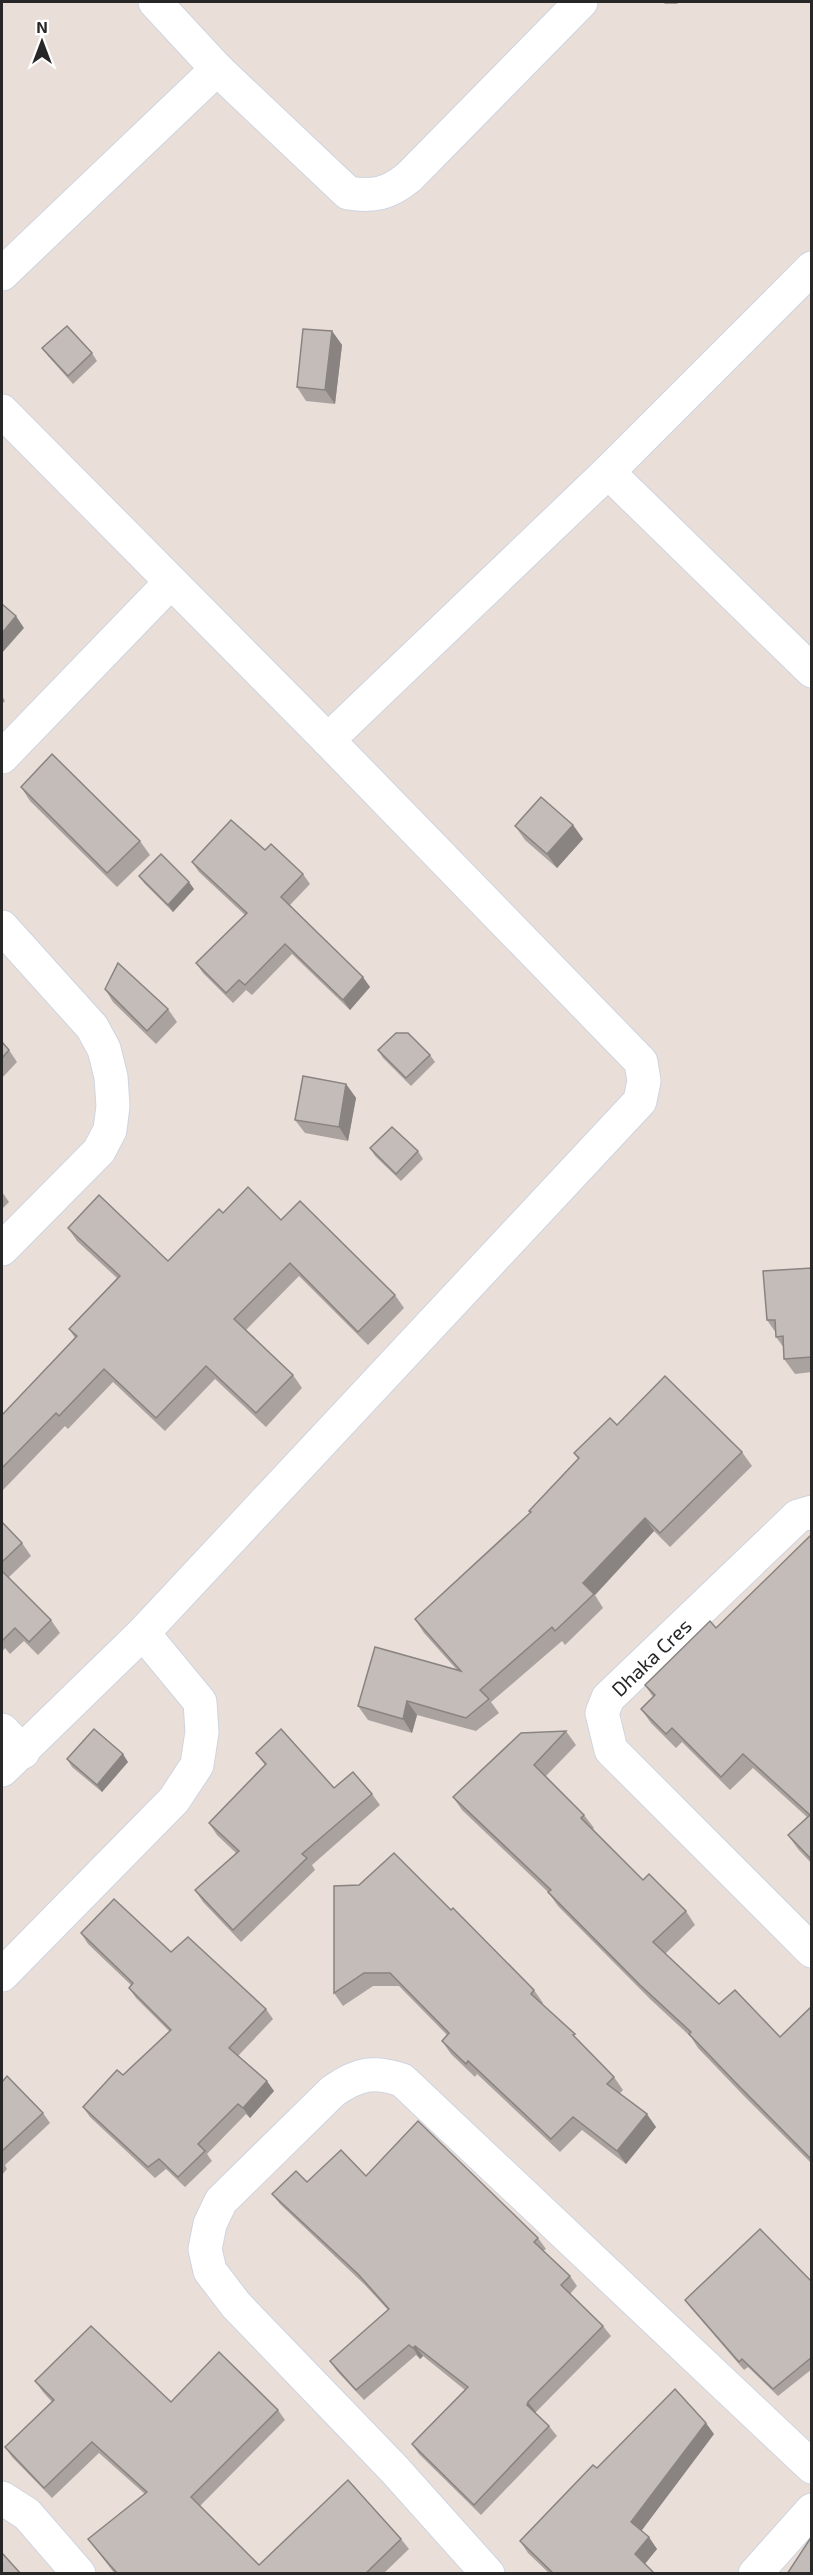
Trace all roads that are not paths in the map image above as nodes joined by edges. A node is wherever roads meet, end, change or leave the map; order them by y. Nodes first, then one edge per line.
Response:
1 (155, 2) edge
2 (581, 2) edge
3 (217, 69) junction
4 (812, 268) edge
5 (2, 274) edge
6 (2, 411) edge
7 (608, 472) junction
8 (170, 583) junction
9 (812, 672) edge
10 (328, 740) junction
11 (2, 757) edge
12 (2, 927) edge
13 (2, 1248) edge
14 (812, 1512) edge
15 (143, 1633) junction
16 (8, 1750) edge
17 (812, 1951) edge
18 (2, 1975) edge
19 (812, 2467) edge
20 (2, 2498) edge
21 (812, 2510) edge
22 (79, 2574) edge
23 (488, 2574) edge
24 (755, 2574) edge

1 - 3 street
2 - 3 street
3 - 5 street
4 - 7 street
6 - 8 street
7 - 9 street
7 - 10 street
8 - 10 street
8 - 11 street
10 - 15 street
12 - 13 street
14 - 17 street, Dhaka Cres
15 - 16 street
15 - 18 street
19 - 23 street
20 - 22 street
21 - 24 street

